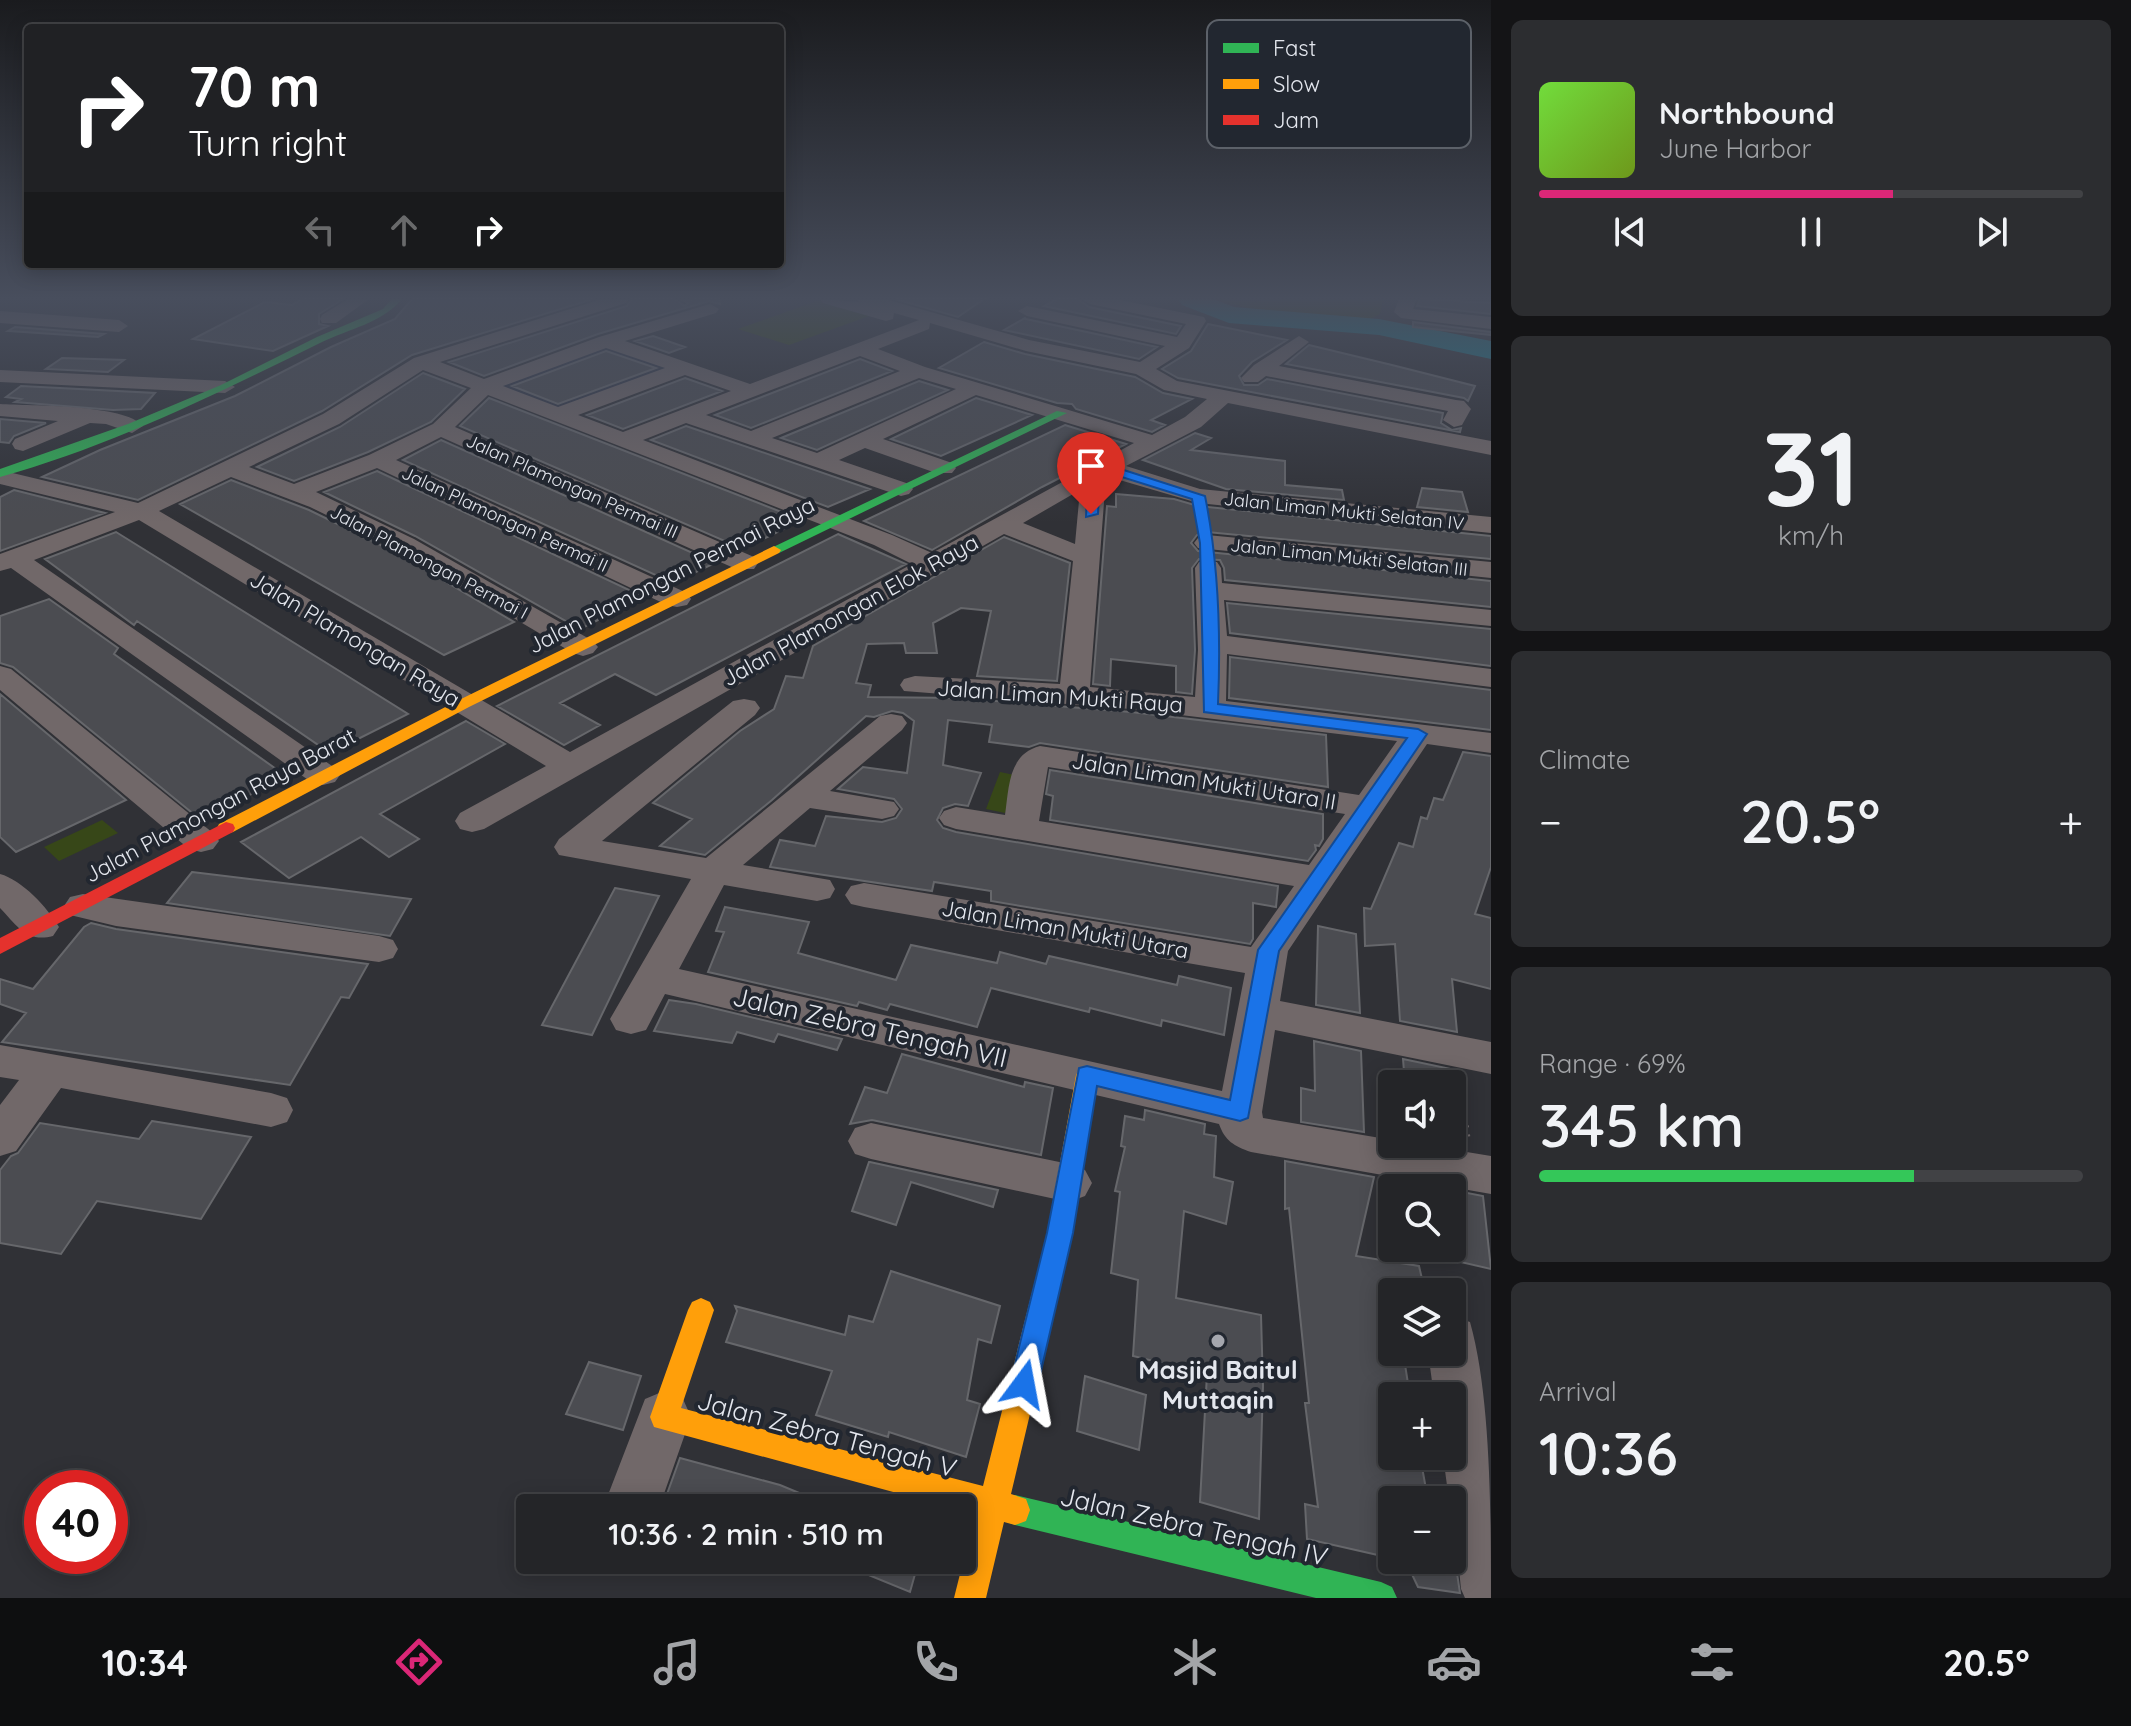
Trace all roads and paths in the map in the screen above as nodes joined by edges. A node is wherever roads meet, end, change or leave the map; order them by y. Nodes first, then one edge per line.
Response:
1 (252, 374) edge
2 (403, 374) edge
3 (452, 374) edge
4 (518, 374) edge
5 (669, 374) edge
6 (700, 374) edge
7 (792, 374) edge
8 (912, 374) edge
9 (927, 374) edge
10 (1116, 374) edge
11 (1148, 374) edge
12 (1255, 374) edge
13 (1274, 374) edge
14 (0, 376) edge
15 (1444, 382) dead end
16 (179, 383) junction
17 (485, 386) junction
18 (225, 387) junction
19 (977, 387) junction
20 (749, 390) junction
21 (1222, 401) junction
22 (1433, 402) junction
23 (0, 410) edge
24 (35, 413) junction
25 (1061, 413) junction
26 (557, 415) junction
27 (686, 416) junction
28 (110, 420) junction
29 (1454, 420) dead end
30 (0, 429) edge
31 (441, 429) junction
32 (754, 437) junction
33 (622, 440) junction
34 (865, 440) junction
35 (1156, 443) junction
36 (23, 444) dead end
37 (1491, 448) edge
38 (377, 460) junction
39 (818, 461) junction
40 (227, 467) junction
41 (944, 468) junction
42 (1100, 470) junction
43 (0, 475) edge
44 (901, 489) junction
45 (293, 493) junction
46 (1198, 496) junction
47 (141, 511) junction
48 (1490, 519) edge
49 (832, 521) junction
50 (1005, 525) junction
51 (1207, 543) junction
52 (1088, 558) junction
53 (7, 560) edge
54 (745, 563) junction
55 (934, 564) junction
56 (1491, 570) edge
57 (1210, 590) junction
58 (677, 599) junction
59 (1491, 618) edge
60 (1212, 643) junction
61 (583, 647) junction
62 (0, 675) edge
63 (1491, 678) edge
64 (915, 685) dead end
65 (1074, 695) junction
66 (463, 704) junction
67 (744, 708) dead end
68 (1210, 708) junction
69 (891, 723) dead end
70 (1418, 734) junction
71 (1491, 743) edge
72 (570, 766) junction
73 (323, 775) junction
74 (800, 796) junction
75 (1369, 807) junction
76 (882, 809) dead end
77 (956, 818) dead end
78 (472, 821) dead end
79 (1021, 827) junction
80 (201, 841) junction
81 (714, 870) junction
82 (1320, 879) junction
83 (0, 886) edge
84 (817, 889) dead end
85 (864, 895) dead end
86 (83, 906) junction
87 (40, 927) junction
88 (0, 947) edge
89 (379, 949) dead end
90 (1266, 963) junction
91 (652, 977) junction
92 (1257, 1011) junction
93 (631, 1019) dead end
94 (1474, 1055) edge
95 (0, 1061) edge
96 (52, 1068) junction
97 (1087, 1075) junction
98 (271, 1110) dead end
99 (1240, 1112) junction
100 (0, 1138) edge
101 (871, 1141) dead end
102 (1481, 1173) edge
103 (1069, 1183) junction
104 (701, 1310) dead end
105 (1456, 1366) edge
106 (664, 1417) junction
107 (636, 1494) edge
108 (995, 1505) junction
109 (1491, 1589) edge
110 (970, 1598) edge
111 (1381, 1598) edge

1 - 18 street
2 - 40 street
3 - 17 street
4 - 17 street
5 - 26 street
6 - 20 street
7 - 20 street
8 - 32 street
9 - 19 street
10 - 21 street
11 - 21 street
12 - 21 street, Jalan Plamongan Elok Raya
13 - 22 street
14 - 16 street
15 - 22 street
16 - 18 street
16 - 28 street
17 - 26 street
17 - 31 street, Jalan Plamongan Permai III
18 - 28 street
19 - 25 street
19 - 34 street
20 - 27 street
21 - 35 street, Jalan Plamongan Elok Raya
21 - 37 street
22 - 29 street
23 - 24 street
24 - 28 street
24 - 30 street
25 - 35 street
25 - 41 street, Jalan Plamongan Permai Raya
26 - 33 street
27 - 32 street
27 - 33 street
28 - 36 street
28 - 43 street
31 - 38 street, Jalan Plamongan Permai III
31 - 54 street, Jalan Plamongan Permai III
32 - 39 street
33 - 49 street
34 - 39 street
34 - 41 street
35 - 42 street, Jalan Plamongan Elok Raya
38 - 45 street, Jalan Plamongan Permai III
38 - 58 street, Jalan Plamongan Permai II
39 - 44 street
40 - 45 street, Jalan Plamongan Permai I
40 - 47 street
41 - 44 street, Jalan Plamongan Permai Raya
42 - 46 street, Jalan Liman Mukti Selatan IV
42 - 50 street, Jalan Plamongan Elok Raya
42 - 52 street
43 - 47 street, Jalan Plamongan Raya
44 - 49 street, Jalan Plamongan Permai Raya
45 - 61 street, Jalan Plamongan Permai I
46 - 48 street, Jalan Liman Mukti Selatan IV
46 - 51 street
47 - 53 street
47 - 66 street, Jalan Plamongan Raya
49 - 54 street, Jalan Plamongan Permai Raya
49 - 55 street
50 - 52 street
50 - 55 street, Jalan Plamongan Elok Raya
51 - 56 street, Jalan Liman Mukti Selatan III
51 - 57 street
52 - 65 street
53 - 73 street
54 - 58 street, Jalan Plamongan Permai Raya
55 - 72 street, Jalan Plamongan Elok Raya
57 - 59 street
57 - 60 street
58 - 61 street, Jalan Plamongan Permai Raya
60 - 63 street
60 - 68 street
61 - 66 street, Jalan Plamongan Permai Raya
62 - 80 street
64 - 65 street, Jalan Liman Mukti Raya
65 - 68 street, Jalan Liman Mukti Raya
66 - 72 street, Jalan Plamongan Raya
66 - 73 street, Jalan Plamongan Raya Barat
67 - 81 street
68 - 70 street, Jalan Liman Mukti Raya
69 - 74 street
70 - 71 street, Jalan Liman Mukti Raya
70 - 75 street
72 - 78 street, Jalan Plamongan Elok Raya
73 - 80 street, Jalan Plamongan Raya Barat
74 - 76 street
74 - 81 street
75 - 79 street, Jalan Liman Mukti Utara II
75 - 82 street
77 - 79 street
79 - 82 street
80 - 86 street, Jalan Plamongan Raya Barat
81 - 84 street
81 - 91 street
82 - 90 street
83 - 87 street
85 - 90 street, Jalan Liman Mukti Utara
86 - 87 street, Jalan Plamongan Raya Barat
86 - 89 street
87 - 88 street, Jalan Plamongan Raya Barat
90 - 92 street
91 - 93 street
91 - 97 street, Jalan Zebra Tengah VII
92 - 94 street
92 - 99 street
94 - 102 path
95 - 96 street
96 - 98 street
96 - 100 street
97 - 99 street, Jalan Zebra Tengah VII
97 - 103 street
99 - 102 street
101 - 103 street
103 - 108 street
104 - 106 street, Jalan Zebra Tengah V
105 - 109 street
106 - 107 street
106 - 108 street, Jalan Zebra Tengah V
108 - 110 street
108 - 111 street, Jalan Zebra Tengah IV

